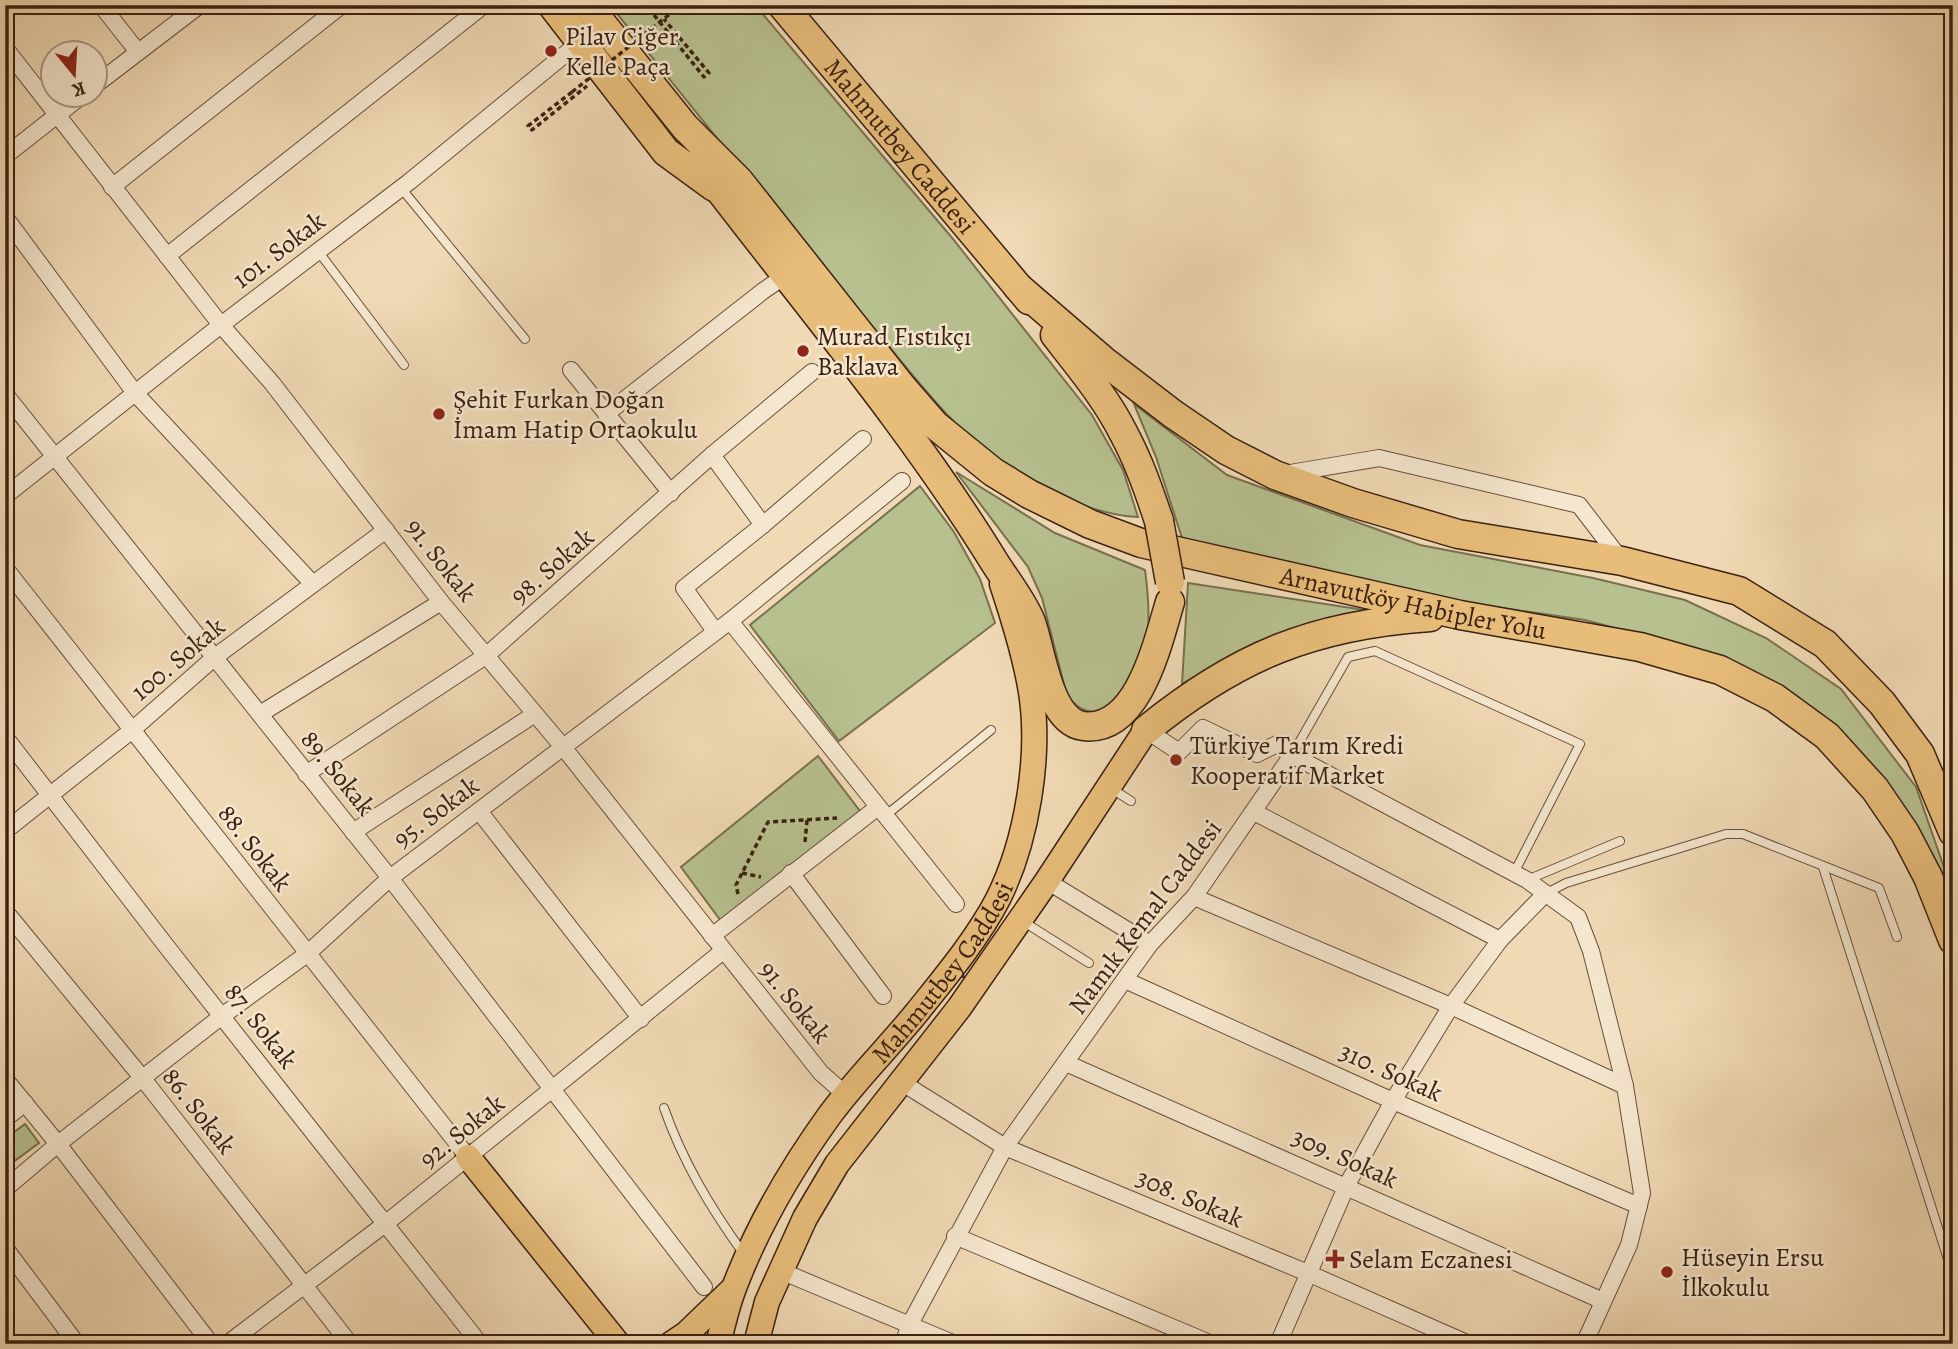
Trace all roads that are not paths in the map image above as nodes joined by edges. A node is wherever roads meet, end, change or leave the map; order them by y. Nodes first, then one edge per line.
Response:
1 (101, 5) edge
2 (200, 5) edge
3 (342, 5) edge
4 (484, 5) edge
5 (552, 5) edge
6 (587, 5) edge
7 (782, 5) edge
8 (580, 42) junction
9 (5, 48) edge
10 (138, 52) junction
11 (108, 75) edge
12 (66, 108) edge
13 (59, 114) junction
14 (685, 127) junction
15 (5, 156) edge
16 (112, 187) junction
17 (401, 188) junction
18 (722, 193) junction
19 (5, 217) edge
20 (318, 251) junction
21 (167, 256) junction
22 (785, 276) junction
23 (1018, 287) junction
24 (831, 299) junction
25 (221, 325) junction
26 (525, 339) dead end
27 (404, 365) dead end
28 (571, 370) dead end
29 (812, 372) dead end
30 (135, 393) junction
31 (5, 394) edge
32 (607, 414) junction
33 (863, 439) dead end
34 (712, 455) junction
35 (55, 456) junction
36 (1275, 475) junction
37 (902, 481) dead end
38 (671, 493) junction
39 (5, 496) edge
40 (763, 525) junction
41 (386, 530) junction
42 (994, 561) junction
43 (1622, 561) junction
44 (5, 568) edge
45 (312, 583) junction
46 (1170, 592) junction
47 (441, 601) junction
48 (1460, 615) junction
49 (730, 621) junction
50 (715, 632) junction
51 (487, 656) junction
52 (215, 657) junction
53 (260, 714) junction
54 (535, 714) junction
55 (991, 730) dead end
56 (1146, 730) junction
57 (131, 731) junction
58 (5, 737) edge
59 (563, 747) junction
60 (1292, 755) junction
61 (306, 774) junction
62 (1109, 788) junction
63 (51, 795) junction
64 (1130, 801) dead end
65 (479, 811) junction
66 (881, 811) junction
67 (1254, 812) junction
68 (5, 831) edge
69 (353, 832) junction
70 (1953, 832) edge
71 (1620, 841) dead end
72 (1823, 867) junction
73 (791, 873) junction
74 (1520, 876) junction
75 (390, 878) junction
76 (1047, 881) junction
77 (1545, 894) junction
78 (1194, 897) junction
79 (956, 904) dead end
80 (5, 911) edge
81 (1020, 919) junction
82 (712, 936) junction
83 (1897, 937) dead end
84 (1500, 940) junction
85 (1953, 940) edge
86 (1150, 944) junction
87 (723, 951) junction
88 (307, 954) junction
89 (1089, 963) dead end
90 (1125, 980) junction
91 (883, 996) dead end
92 (1451, 1006) junction
93 (222, 1016) junction
94 (640, 1019) junction
95 (1066, 1063) junction
96 (5, 1079) edge
97 (144, 1080) junction
98 (901, 1082) junction
99 (1625, 1086) junction
100 (553, 1090) junction
101 (846, 1095) junction
102 (1393, 1101) junction
103 (25, 1103) junction
104 (664, 1108) dead end
105 (5, 1119) edge
106 (58, 1144) junction
107 (1005, 1147) junction
108 (468, 1157) junction
109 (1347, 1185) junction
110 (5, 1189) edge
111 (1639, 1206) junction
112 (385, 1224) junction
113 (955, 1236) junction
114 (5, 1248) edge
115 (747, 1259) junction
116 (781, 1271) junction
117 (1310, 1274) junction
118 (1953, 1275) edge
119 (304, 1285) junction
120 (704, 1287) dead end
121 (733, 1289) junction
122 (1603, 1301) junction
123 (910, 1324) junction
124 (77, 1344) edge
125 (211, 1344) edge
126 (227, 1344) edge
127 (350, 1344) edge
128 (480, 1344) edge
129 (618, 1344) edge
130 (671, 1344) edge
131 (718, 1344) edge
132 (756, 1344) edge
133 (903, 1344) edge
134 (954, 1344) edge
135 (1212, 1344) edge
136 (1278, 1344) edge
137 (1469, 1344) edge
138 (1584, 1344) edge

1 - 10 street
2 - 10 street
3 - 16 street
4 - 21 street
5 - 8 highway
6 - 14 highway
7 - 23 highway, Mahmutbey Caddesi
8 - 17 street, 101. Sokak
8 - 18 highway
9 - 13 street, 91. Sokak
10 - 11 street
12 - 13 street
13 - 15 street
13 - 16 street, 91. Sokak
14 - 18 highway
14 - 24 highway, Arnavutköy Habipler Yolu
16 - 21 street, 91. Sokak
17 - 20 street, 101. Sokak
17 - 26 lane
18 - 22 highway
19 - 30 street
20 - 25 street, 101. Sokak
20 - 27 lane
21 - 25 street, 91. Sokak
22 - 24 highway
22 - 32 street
22 - 42 highway
23 - 36 highway
23 - 46 highway, bridge
24 - 48 highway, Arnavutköy Habipler Yolu
25 - 30 street, 101. Sokak
25 - 41 street, 91. Sokak
28 - 32 street
29 - 34 street, 98. Sokak
30 - 35 street, 101. Sokak
30 - 45 street
31 - 35 street, 89. Sokak
32 - 38 street
33 - 40 street
34 - 38 street, 98. Sokak
34 - 40 street
35 - 39 street, 101. Sokak
35 - 52 street, 89. Sokak
36 - 43 highway
36 - 43 street
37 - 49 street, 95. Sokak
38 - 51 street, 98. Sokak
40 - 50 street
41 - 45 street, 100. Sokak
41 - 47 street, 91. Sokak
42 - 46 highway
42 - 101 main road, Mahmutbey Caddesi
43 - 70 highway
44 - 57 street, 88. Sokak
45 - 52 street, 100. Sokak
46 - 56 highway
47 - 51 street, 91. Sokak
47 - 53 street
48 - 56 highway
48 - 85 highway, Arnavutköy Habipler Yolu
49 - 50 street, 95. Sokak
49 - 66 street
50 - 59 street, 95. Sokak
51 - 54 street, 91. Sokak
51 - 61 street, 98. Sokak
52 - 53 street, 89. Sokak
52 - 57 street, 100. Sokak
53 - 61 street, 89. Sokak
54 - 59 street, 91. Sokak
54 - 69 street
55 - 66 lane
56 - 60 street
56 - 62 main road, Mahmutbey Caddesi
57 - 63 street, 100. Sokak
57 - 88 street, 88. Sokak
58 - 63 street, 87. Sokak
59 - 65 street, 95. Sokak
59 - 82 street, 91. Sokak
60 - 67 street, Namık Kemal Caddesi
60 - 74 street
60 - 74 lane
61 - 69 street, 89. Sokak
62 - 64 lane
62 - 76 main road, Mahmutbey Caddesi
63 - 68 street, 100. Sokak
63 - 93 street, 87. Sokak
65 - 75 street, 95. Sokak
65 - 94 street
66 - 73 street
66 - 79 street
67 - 78 street, Namık Kemal Caddesi
67 - 84 street
69 - 75 street, 89. Sokak
71 - 74 lane
72 - 77 lane
72 - 83 lane
72 - 118 lane
73 - 82 street
73 - 91 street
74 - 77 street
75 - 88 street, 95. Sokak
75 - 100 street, 89. Sokak
76 - 81 main road, Mahmutbey Caddesi
76 - 86 street
77 - 84 street
77 - 99 street
78 - 86 street, Namık Kemal Caddesi
78 - 92 street
80 - 97 street, 86. Sokak
81 - 89 lane
81 - 98 main road, Mahmutbey Caddesi
82 - 87 street, 91. Sokak
84 - 92 street
86 - 90 street, Namık Kemal Caddesi
87 - 94 street, 92. Sokak
87 - 101 street, 91. Sokak
88 - 93 street, 95. Sokak
88 - 108 street, 88. Sokak
90 - 95 street, Namık Kemal Caddesi
90 - 102 street, 310. Sokak
92 - 99 street
92 - 102 street
93 - 97 street, 95. Sokak
93 - 112 street, 87. Sokak
94 - 100 street, 92. Sokak
95 - 107 street, Namık Kemal Caddesi
95 - 109 street, 309. Sokak
96 - 103 street
97 - 106 street, 95. Sokak
97 - 119 street, 86. Sokak
98 - 107 street, 308. Sokak
98 - 116 main road, Mahmutbey Caddesi
99 - 111 street
100 - 108 street, 92. Sokak
100 - 120 street, 89. Sokak
101 - 115 main road, Mahmutbey Caddesi
102 - 109 street
102 - 111 street, 310. Sokak
103 - 105 street
103 - 106 street
104 - 115 lane
106 - 110 street, 95. Sokak
106 - 125 street
107 - 113 street, Namık Kemal Caddesi
107 - 117 street, 308. Sokak
108 - 112 street, 92. Sokak
108 - 129 main road
109 - 117 street
109 - 122 street, 309. Sokak
111 - 122 street
112 - 119 street, 92. Sokak
112 - 128 street, 87. Sokak
113 - 123 street, Namık Kemal Caddesi
113 - 135 street
114 - 124 street
115 - 121 main road, Mahmutbey Caddesi
116 - 123 street
116 - 132 main road, Mahmutbey Caddesi
117 - 136 street
117 - 137 street, 308. Sokak
119 - 126 street, 92. Sokak
119 - 127 street, 86. Sokak
121 - 130 main road
121 - 131 main road, Mahmutbey Caddesi
122 - 138 street
123 - 133 street, Namık Kemal Caddesi
123 - 134 street

